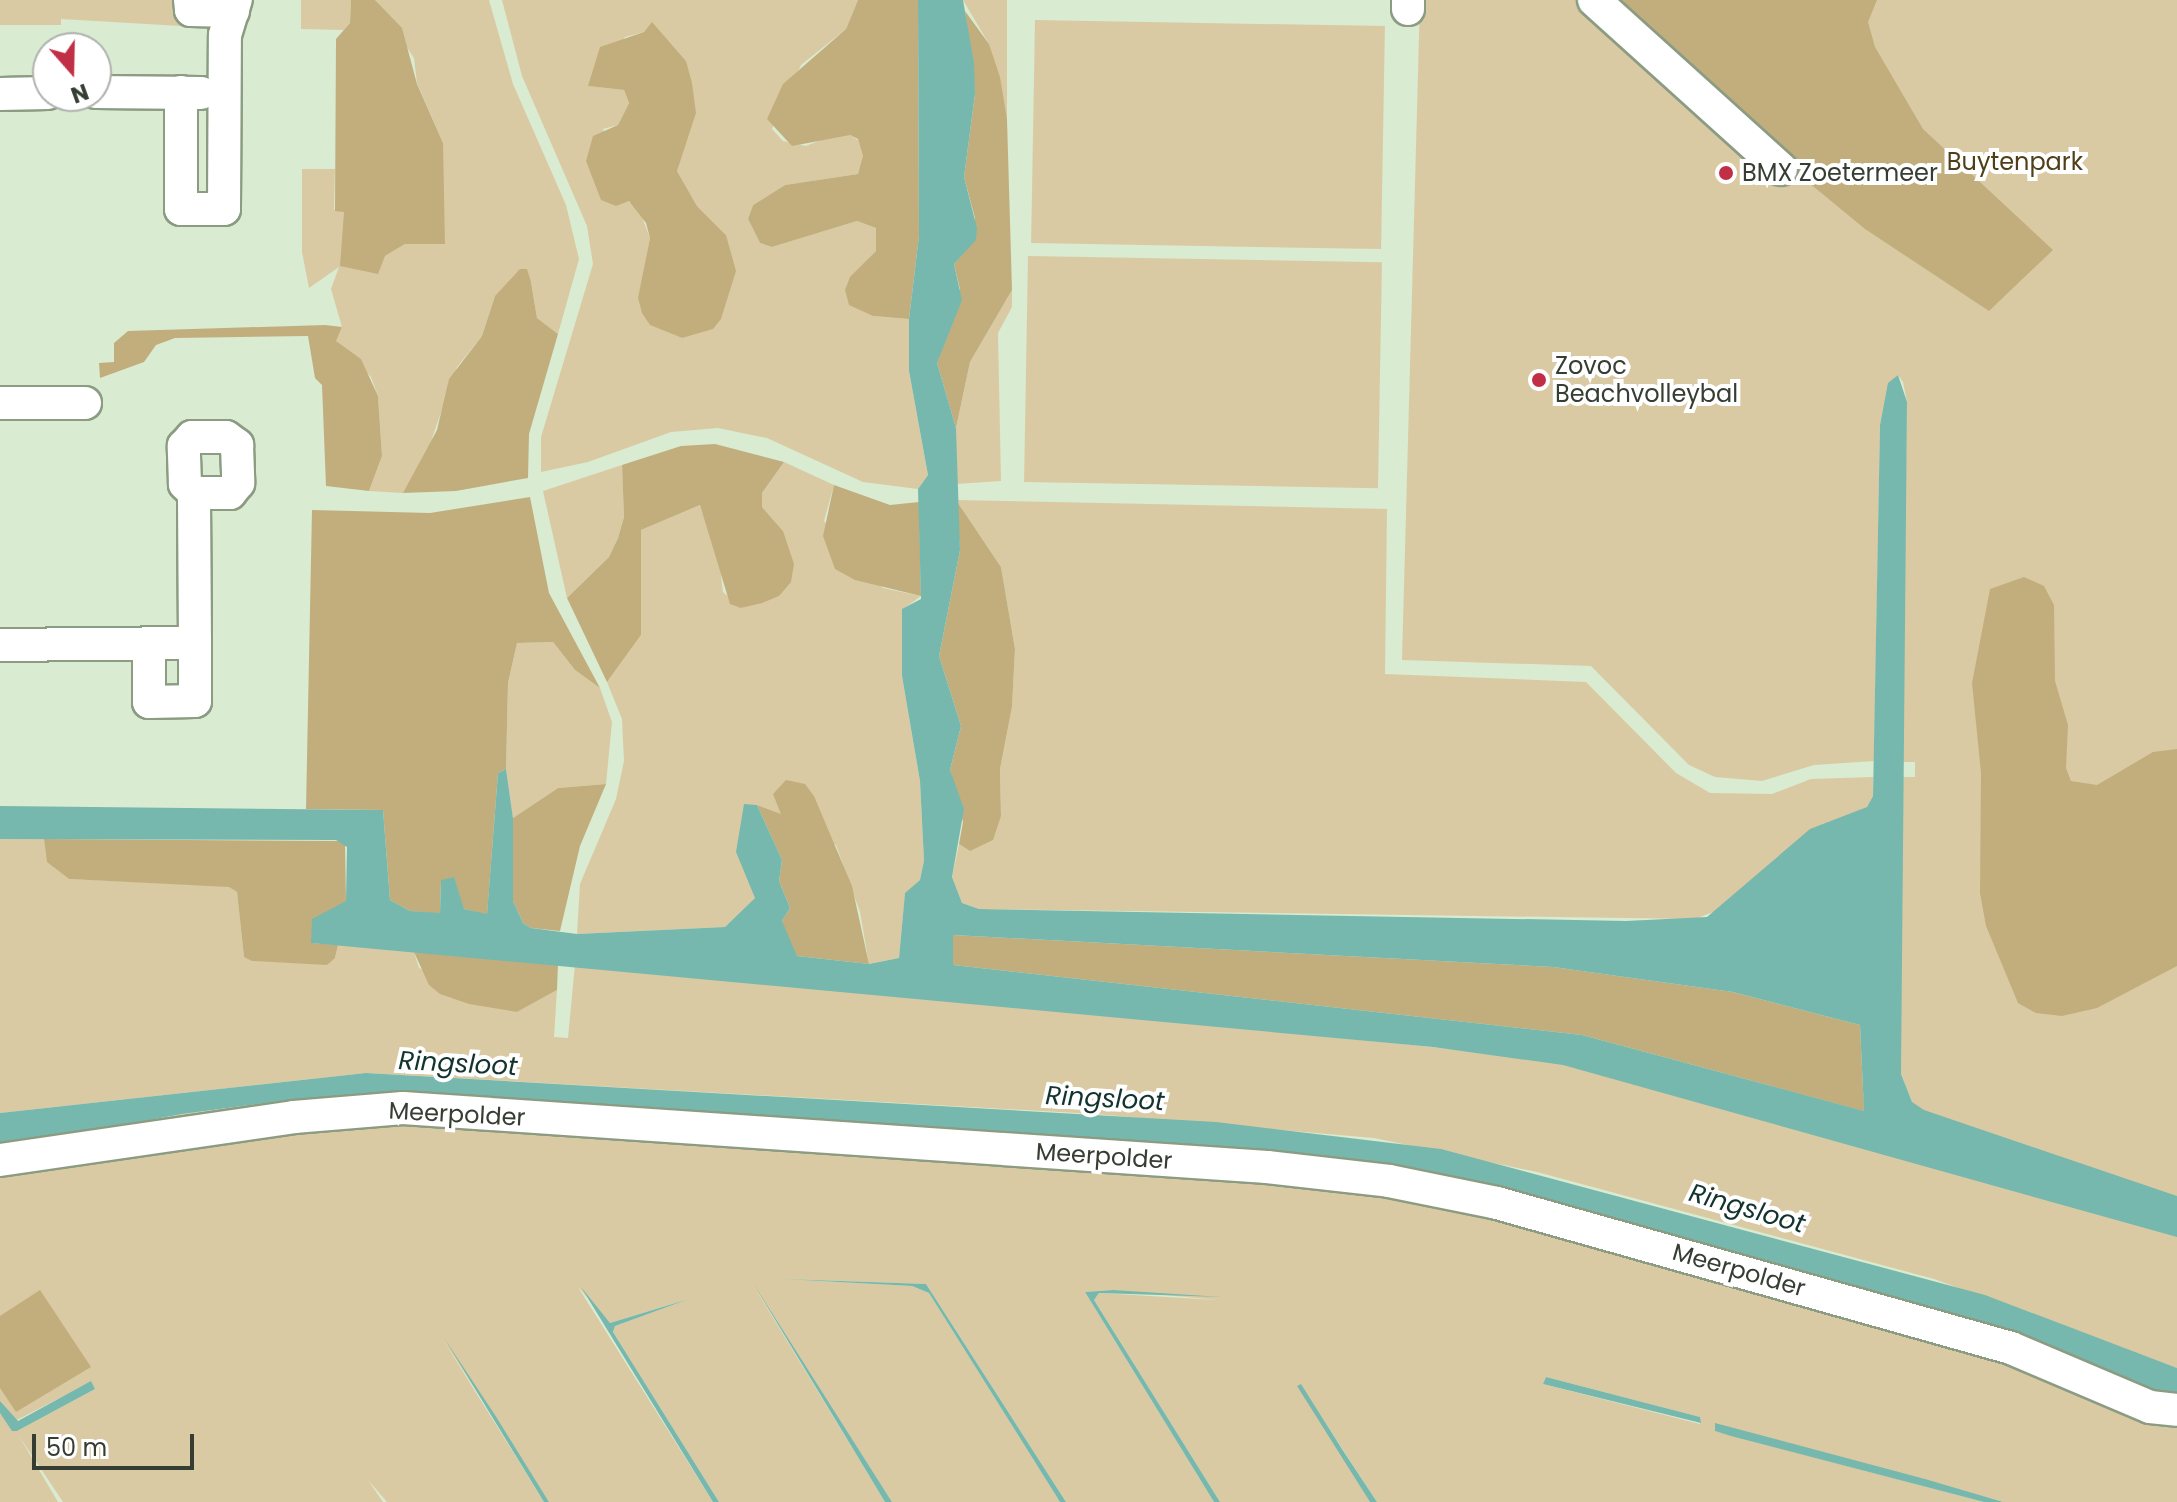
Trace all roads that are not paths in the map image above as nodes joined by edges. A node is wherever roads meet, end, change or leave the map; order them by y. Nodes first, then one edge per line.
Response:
1 (190, 0) edge
2 (1594, 0) edge
3 (234, 6) edge
4 (112, 92) edge
5 (181, 92) junction
6 (32, 93) edge
7 (223, 93) junction
8 (0, 94) edge
9 (1781, 169) dead end
10 (0, 403) edge
11 (85, 403) dead end
12 (194, 493) dead end
13 (195, 643) junction
14 (0, 645) edge
15 (149, 646) junction
16 (0, 1160) edge
17 (2177, 1410) edge

1 - 3 street
2 - 9 street
3 - 7 street
4 - 5 street
5 - 7 street
5 - 7 street
6 - 8 street
10 - 11 street
12 - 13 street
13 - 15 street
13 - 15 street
14 - 15 street
16 - 17 street, Meerpolder

